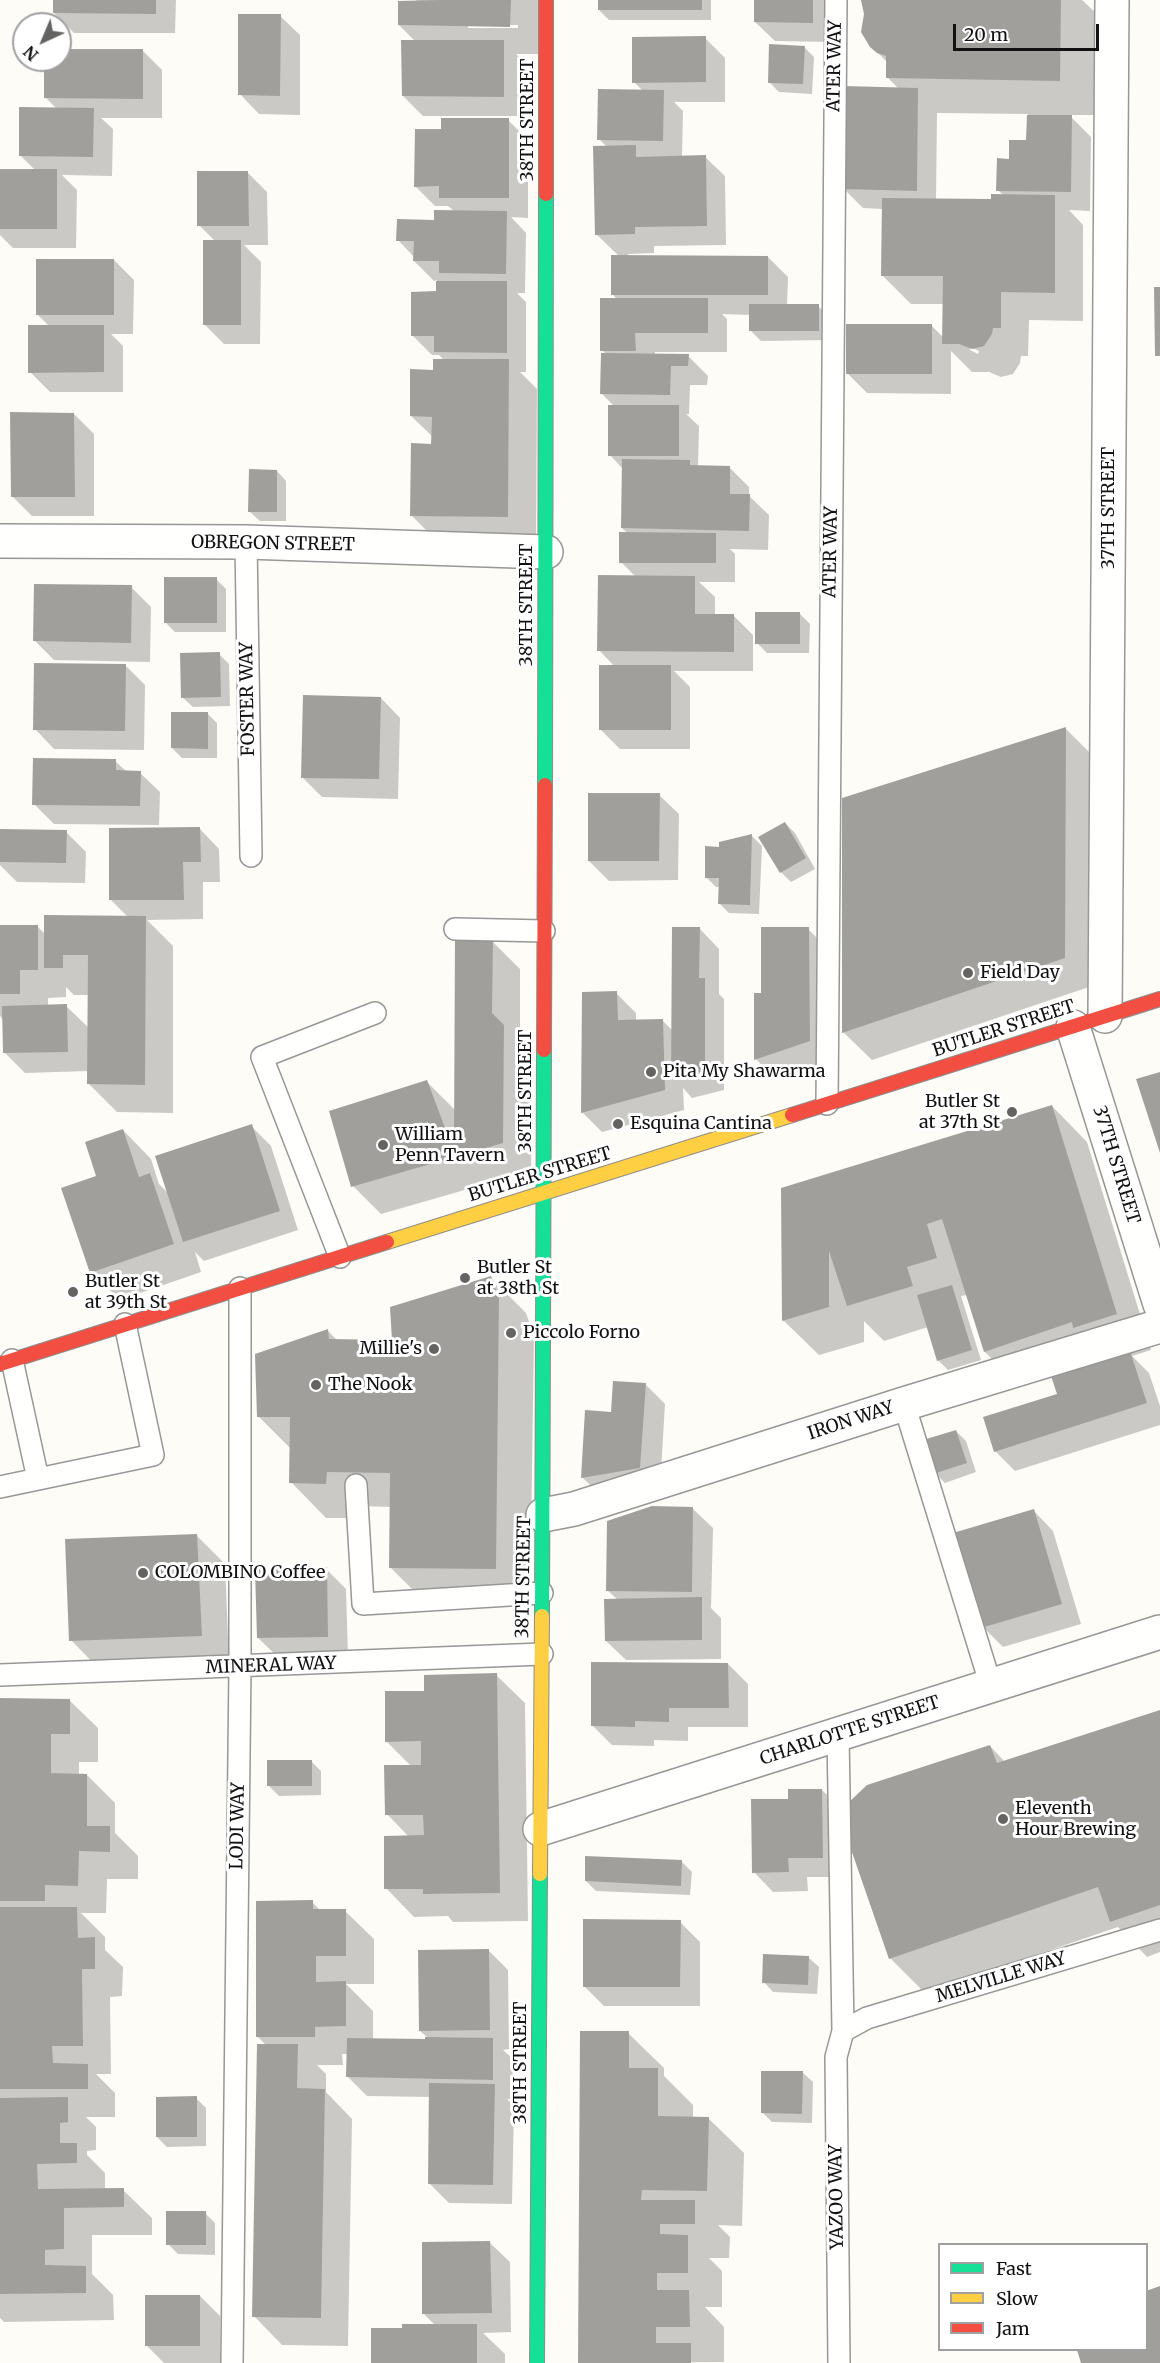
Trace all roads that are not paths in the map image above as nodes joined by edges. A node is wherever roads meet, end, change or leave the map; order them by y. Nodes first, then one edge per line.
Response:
1 (546, 0) edge
2 (836, 0) edge
3 (1112, 0) edge
4 (0, 540) edge
5 (246, 542) junction
6 (546, 552) junction
7 (251, 856) dead end
8 (455, 929) dead end
9 (544, 931) junction
10 (1160, 999) edge
11 (375, 1013) dead end
12 (1105, 1016) junction
13 (1073, 1026) junction
14 (827, 1104) junction
15 (543, 1193) junction
16 (340, 1257) junction
17 (240, 1288) junction
18 (1160, 1304) edge
19 (125, 1324) junction
20 (1160, 1326) edge
21 (6, 1362) edge
22 (904, 1404) junction
23 (38, 1479) junction
24 (357, 1485) dead end
25 (0, 1487) edge
26 (543, 1515) junction
27 (542, 1593) junction
28 (1160, 1632) edge
29 (542, 1654) junction
30 (240, 1667) junction
31 (0, 1675) edge
32 (991, 1686) junction
33 (838, 1735) junction
34 (540, 1829) junction
35 (1160, 1930) edge
36 (843, 2031) junction
37 (232, 2363) edge
38 (537, 2363) edge
39 (839, 2363) edge

1 - 6 street, 38TH STREET
2 - 14 lane, ATER WAY
3 - 12 street, 37TH STREET
4 - 5 street, OBREGON STREET
5 - 6 street, OBREGON STREET
5 - 7 lane, FOSTER WAY
6 - 9 street, 38TH STREET
8 - 9 lane
9 - 15 street, 38TH STREET
10 - 12 street, BUTLER STREET
11 - 16 lane
12 - 13 street, BUTLER STREET
13 - 14 street, BUTLER STREET
13 - 18 street, 37TH STREET
14 - 15 street, BUTLER STREET
15 - 16 street, BUTLER STREET
15 - 26 street, 38TH STREET
16 - 17 street, BUTLER STREET
17 - 19 street, BUTLER STREET
17 - 30 lane, LODI WAY
19 - 21 street, BUTLER STREET
19 - 23 lane
20 - 22 street, IRON WAY
21 - 23 lane
22 - 26 street, IRON WAY
22 - 32 lane
23 - 25 lane
24 - 27 lane
26 - 27 street, 38TH STREET
27 - 29 street, 38TH STREET
28 - 32 street, CHARLOTTE STREET
29 - 30 lane, MINERAL WAY
29 - 34 street, 38TH STREET
30 - 31 lane, MINERAL WAY
30 - 37 lane, LODI WAY
32 - 33 street, CHARLOTTE STREET
33 - 34 street, CHARLOTTE STREET
33 - 36 lane, YAZOO WAY
34 - 38 street, 38TH STREET
35 - 36 lane, MELVILLE WAY
36 - 39 lane, YAZOO WAY

